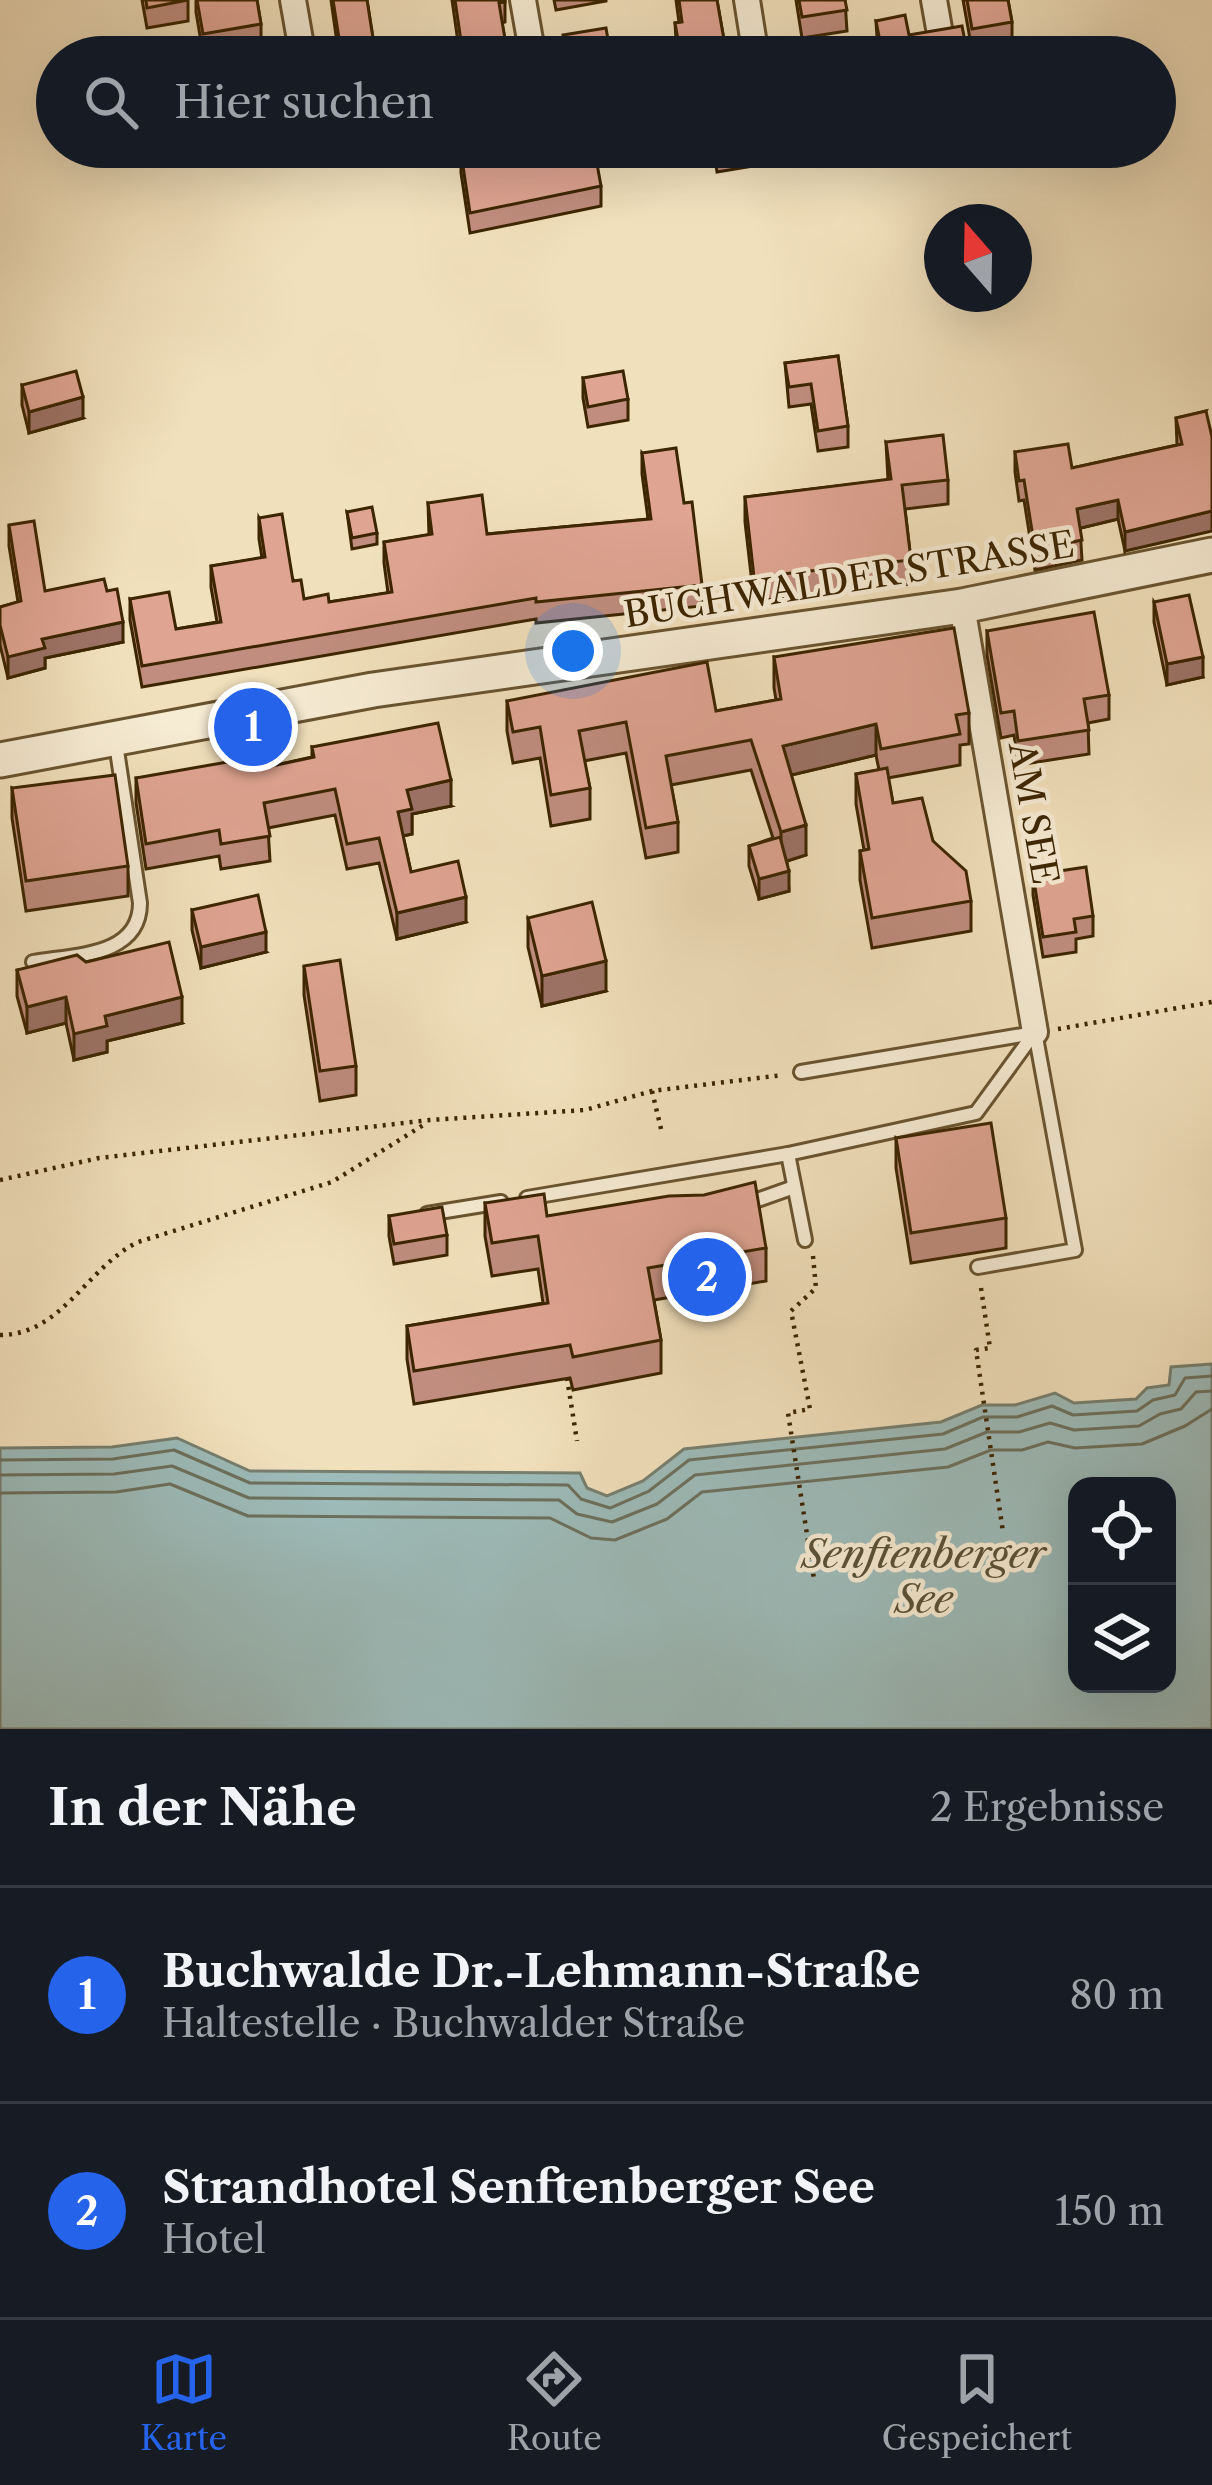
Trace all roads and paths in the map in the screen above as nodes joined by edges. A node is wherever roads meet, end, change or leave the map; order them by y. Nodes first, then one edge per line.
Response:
1 (293, 0) edge
2 (523, 0) edge
3 (747, 0) edge
4 (934, 0) edge
5 (940, 34) edge
6 (299, 36) edge
7 (529, 36) edge
8 (753, 36) edge
9 (1212, 555) edge
10 (962, 606) junction
11 (115, 738) junction
12 (0, 760) edge
13 (33, 962) edge
14 (1212, 1002) edge
15 (1036, 1033) junction
16 (801, 1072) joint
17 (652, 1091) junction
18 (430, 1120) junction
19 (662, 1133) dead end
20 (788, 1154) junction
21 (0, 1180) edge
22 (794, 1186) junction
23 (739, 1208) edge
24 (408, 1216) edge
25 (805, 1240) joint
26 (978, 1267) joint
27 (0, 1335) edge
28 (566, 1372) edge
29 (578, 1441) dead end
30 (1003, 1532) dead end
31 (814, 1579) dead end

1 - 6 street
2 - 7 street
3 - 8 street
4 - 5 street
9 - 10 street, BUCHWALDER STRASSE
10 - 11 street, BUCHWALDER STRASSE
10 - 15 street, AM SEE
11 - 12 street, BUCHWALDER STRASSE
11 - 13 lane
14 - 15 path
15 - 16 lane
15 - 20 lane
15 - 26 lane
16 - 17 path
17 - 18 path
17 - 19 path
18 - 21 path
18 - 27 path
20 - 22 lane
20 - 24 lane
22 - 23 lane
22 - 25 lane
25 - 31 path
26 - 30 path
28 - 29 path

